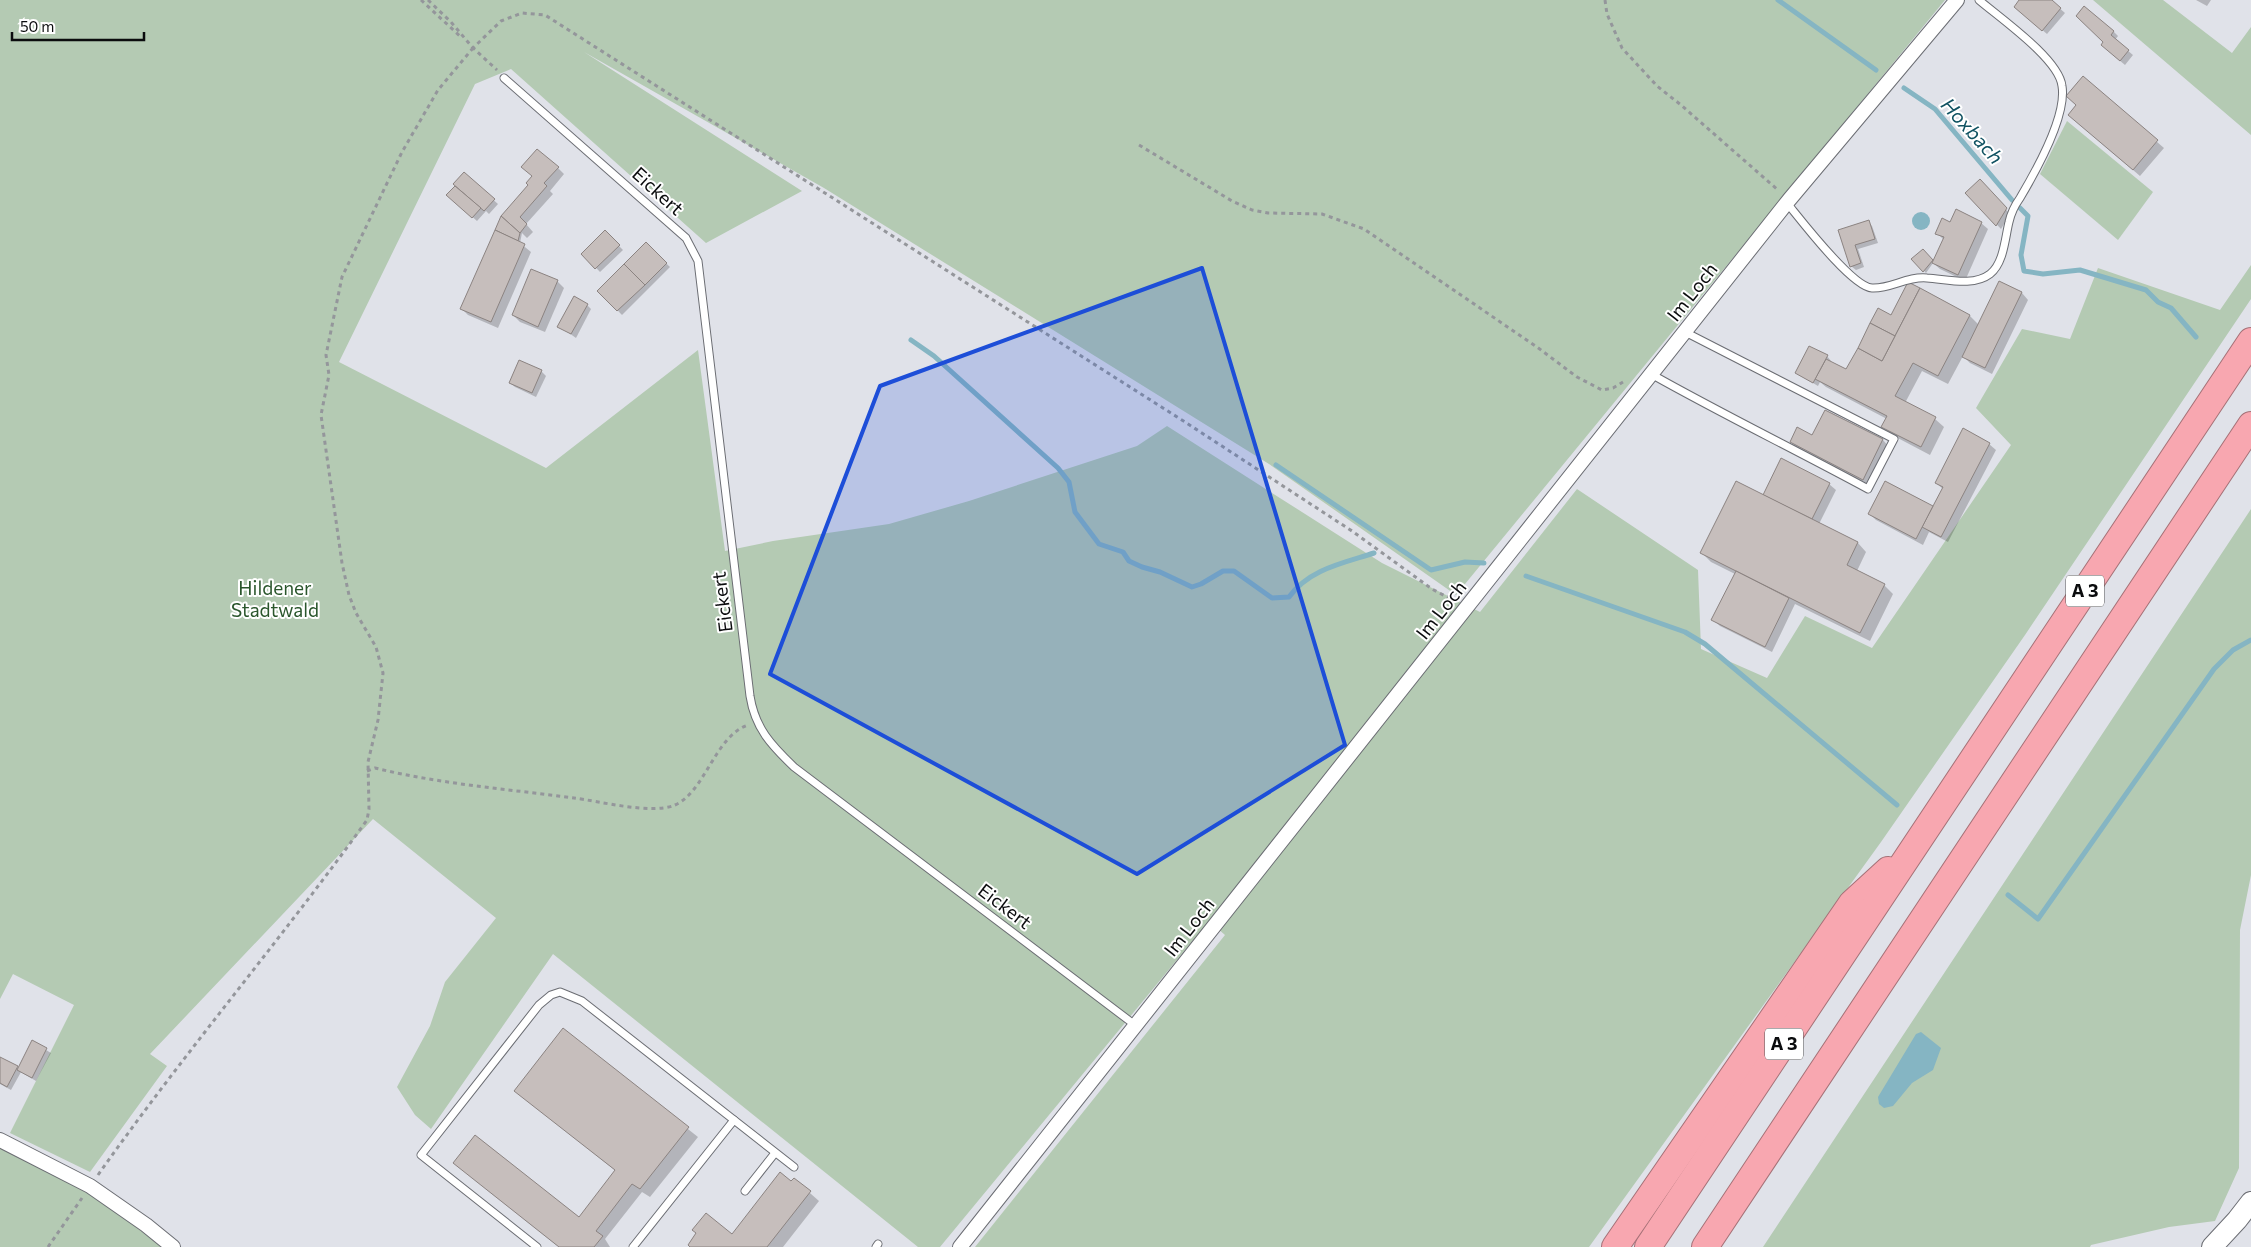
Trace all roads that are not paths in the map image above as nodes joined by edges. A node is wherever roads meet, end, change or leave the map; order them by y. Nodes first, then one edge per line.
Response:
1 (1957, 0) edge
2 (1979, 0) edge
3 (504, 78) road end
4 (1788, 202) junction
5 (1685, 332) junction
6 (2251, 341) edge
7 (1651, 374) junction
8 (2251, 425) edge
9 (1919, 841) junction
10 (1135, 1025) junction
11 (734, 1120) junction
12 (1779, 1138) junction
13 (0, 1140) edge
14 (775, 1152) junction
15 (794, 1167) dead end
16 (745, 1191) dead end
17 (2251, 1202) edge
18 (173, 1247) edge
19 (537, 1247) edge
20 (633, 1247) edge
21 (960, 1247) edge
22 (1615, 1247) edge
23 (1648, 1247) edge
24 (1705, 1247) edge
25 (1720, 1247) edge
26 (2212, 1247) edge

1 - 4 street, Im Loch
2 - 4 lane
3 - 10 lane, Eickert
4 - 5 street, Im Loch
5 - 7 street, Im Loch
5 - 7 lane
6 - 9 highway, A 3
7 - 10 street, Im Loch
8 - 12 highway, A 3
9 - 22 highway
9 - 23 highway, A 3
10 - 21 street, Im Loch
11 - 14 lane
11 - 19 lane
11 - 20 lane
12 - 24 highway, A 3
12 - 25 highway
13 - 18 street
14 - 15 lane
14 - 16 lane
17 - 26 main road

